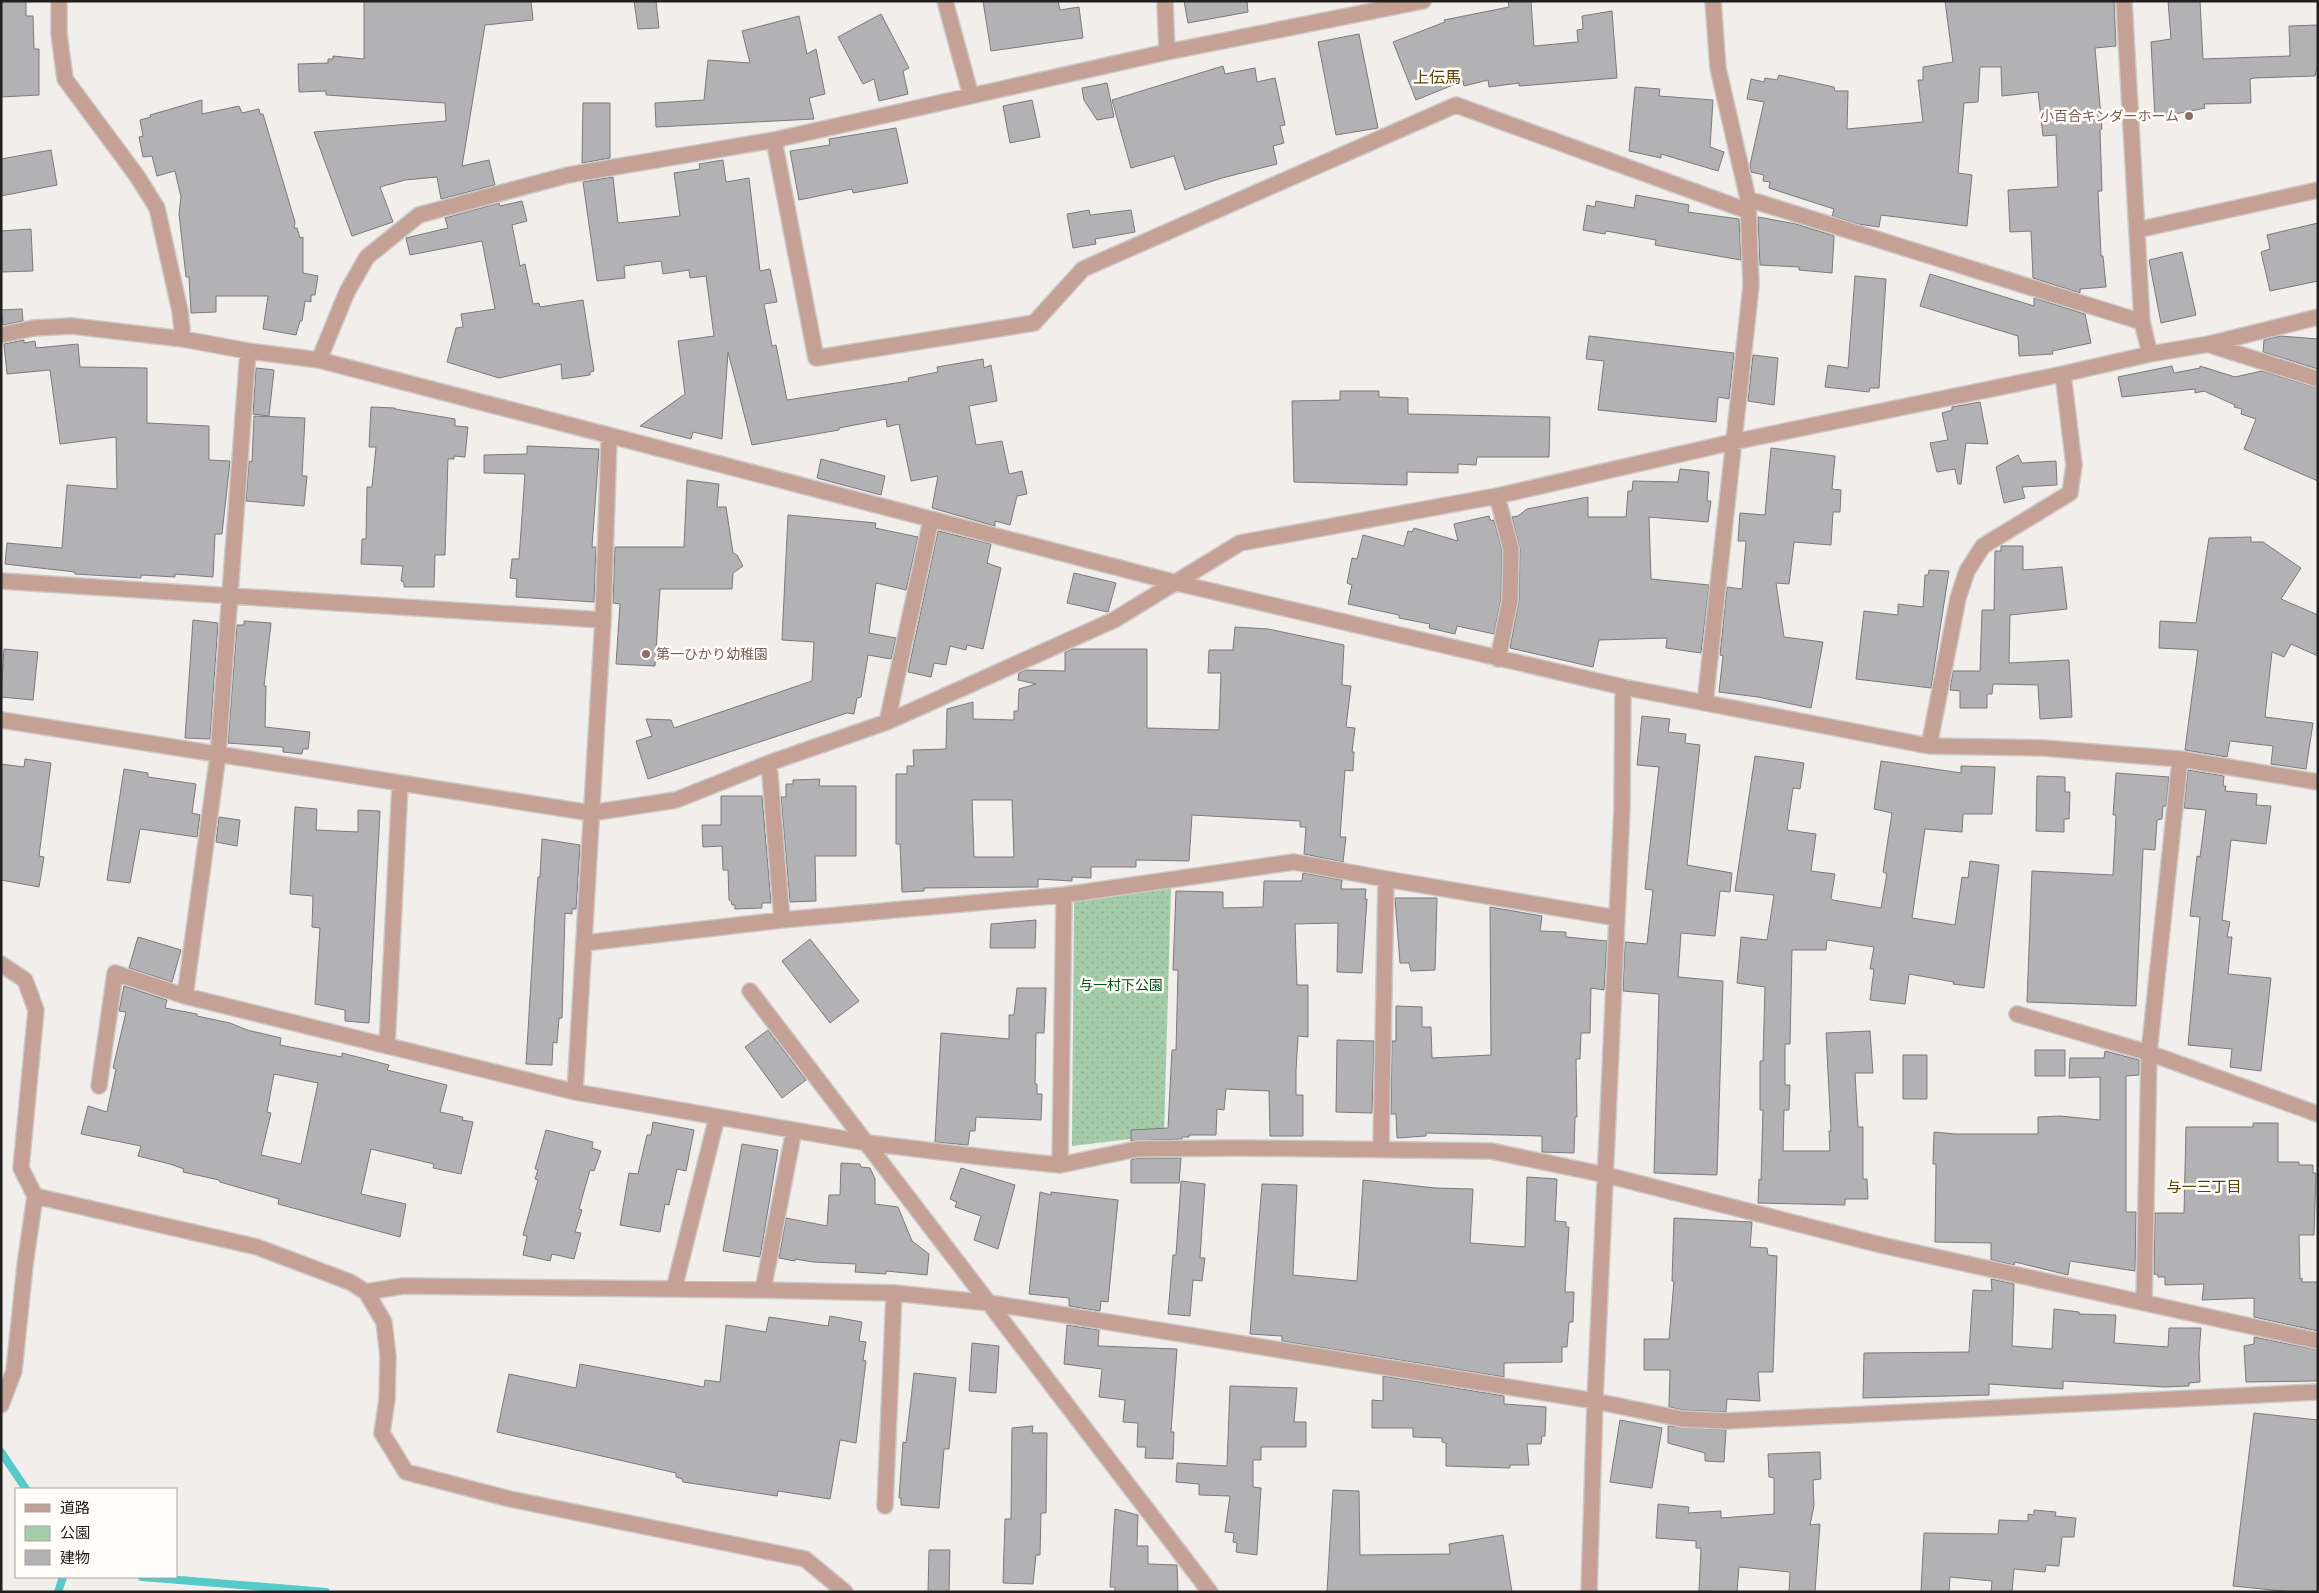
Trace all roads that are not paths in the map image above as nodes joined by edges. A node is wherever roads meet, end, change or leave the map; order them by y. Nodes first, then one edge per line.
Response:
1 (59, 1) edge
2 (944, 1) edge
3 (1165, 1) edge
4 (1423, 1) edge
5 (1713, 1) edge
6 (2124, 1) edge
7 (1167, 52) junction
8 (971, 96) junction
9 (774, 140) junction
10 (2318, 190) edge
11 (1748, 205) junction
12 (2137, 230) junction
13 (2318, 317) edge
14 (2142, 322) junction
15 (1, 335) edge
16 (184, 339) junction
17 (2209, 344) junction
18 (248, 351) junction
19 (2150, 354) junction
20 (319, 360) junction
21 (2062, 374) junction
22 (2318, 379) edge
23 (609, 437) junction
24 (1733, 442) junction
25 (1497, 496) junction
26 (931, 520) junction
27 (1, 581) edge
28 (1177, 584) junction
29 (230, 596) junction
30 (603, 620) junction
31 (1498, 659) junction
32 (1622, 687) junction
33 (1705, 703) junction
34 (1, 720) edge
35 (887, 722) junction
36 (1929, 746) junction
37 (218, 755) junction
38 (2180, 759) junction
39 (769, 763) junction
40 (2318, 782) edge
41 (400, 784) junction
42 (591, 813) junction
43 (1386, 879) junction
44 (1064, 895) junction
45 (1617, 918) junction
46 (782, 920) junction
47 (585, 943) junction
48 (1, 964) edge
49 (750, 991) dead end
50 (185, 996) junction
51 (2017, 1014) dead end
52 (387, 1046) junction
53 (2149, 1053) junction
54 (99, 1086) dead end
55 (575, 1092) junction
56 (2318, 1114) edge
57 (717, 1117) junction
58 (794, 1130) junction
59 (868, 1143) junction
60 (1382, 1150) junction
61 (1060, 1164) junction
62 (1606, 1174) junction
63 (35, 1196) junction
64 (674, 1289) junction
65 (763, 1290) junction
66 (366, 1292) junction
67 (894, 1293) junction
68 (990, 1303) junction
69 (2144, 1303) junction
70 (2318, 1340) edge
71 (2318, 1392) edge
72 (1595, 1401) junction
73 (2, 1404) edge
74 (885, 1506) dead end
75 (845, 1592) edge
76 (1210, 1592) edge
77 (1589, 1592) edge

1 - 16 street
2 - 8 street
3 - 7 street
4 - 7 street
5 - 11 street
6 - 12 street
7 - 8 street
8 - 9 street
9 - 11 street
9 - 20 street
10 - 12 street
11 - 14 street
11 - 24 street
12 - 14 street
13 - 17 street
14 - 19 street
15 - 16 street
16 - 18 street
17 - 19 street
17 - 22 street
18 - 20 street
18 - 29 street
19 - 21 street
20 - 23 street
21 - 24 street
21 - 36 street
23 - 26 street
23 - 30 street
24 - 25 street
24 - 33 street
25 - 28 street
25 - 31 street
26 - 28 street
26 - 35 street
27 - 29 street
28 - 31 street
28 - 35 street
29 - 30 street
29 - 37 street
30 - 42 street
31 - 32 street
32 - 33 street
32 - 45 street
33 - 36 street
34 - 37 street
35 - 39 street
36 - 38 street
37 - 41 street
37 - 50 street
38 - 40 street
38 - 53 street
39 - 42 street
39 - 46 street
41 - 42 street
41 - 52 street
42 - 47 street
43 - 44 street
43 - 45 street
43 - 60 street
44 - 46 street
44 - 61 street
45 - 62 street
46 - 47 street
47 - 55 street
48 - 63 street
49 - 59 street
50 - 52 street
50 - 54 street
51 - 53 street
52 - 55 street
53 - 56 street
53 - 69 street
55 - 57 street
57 - 58 street
57 - 64 street
58 - 59 street
58 - 65 street
59 - 61 street
59 - 68 street
60 - 61 street
60 - 62 street
62 - 69 street
62 - 72 street
63 - 66 street
63 - 73 street
64 - 65 street
64 - 66 street
65 - 67 street
66 - 75 street
67 - 68 street
67 - 74 street
68 - 72 street
68 - 76 street
69 - 70 street
71 - 72 street
72 - 77 street

